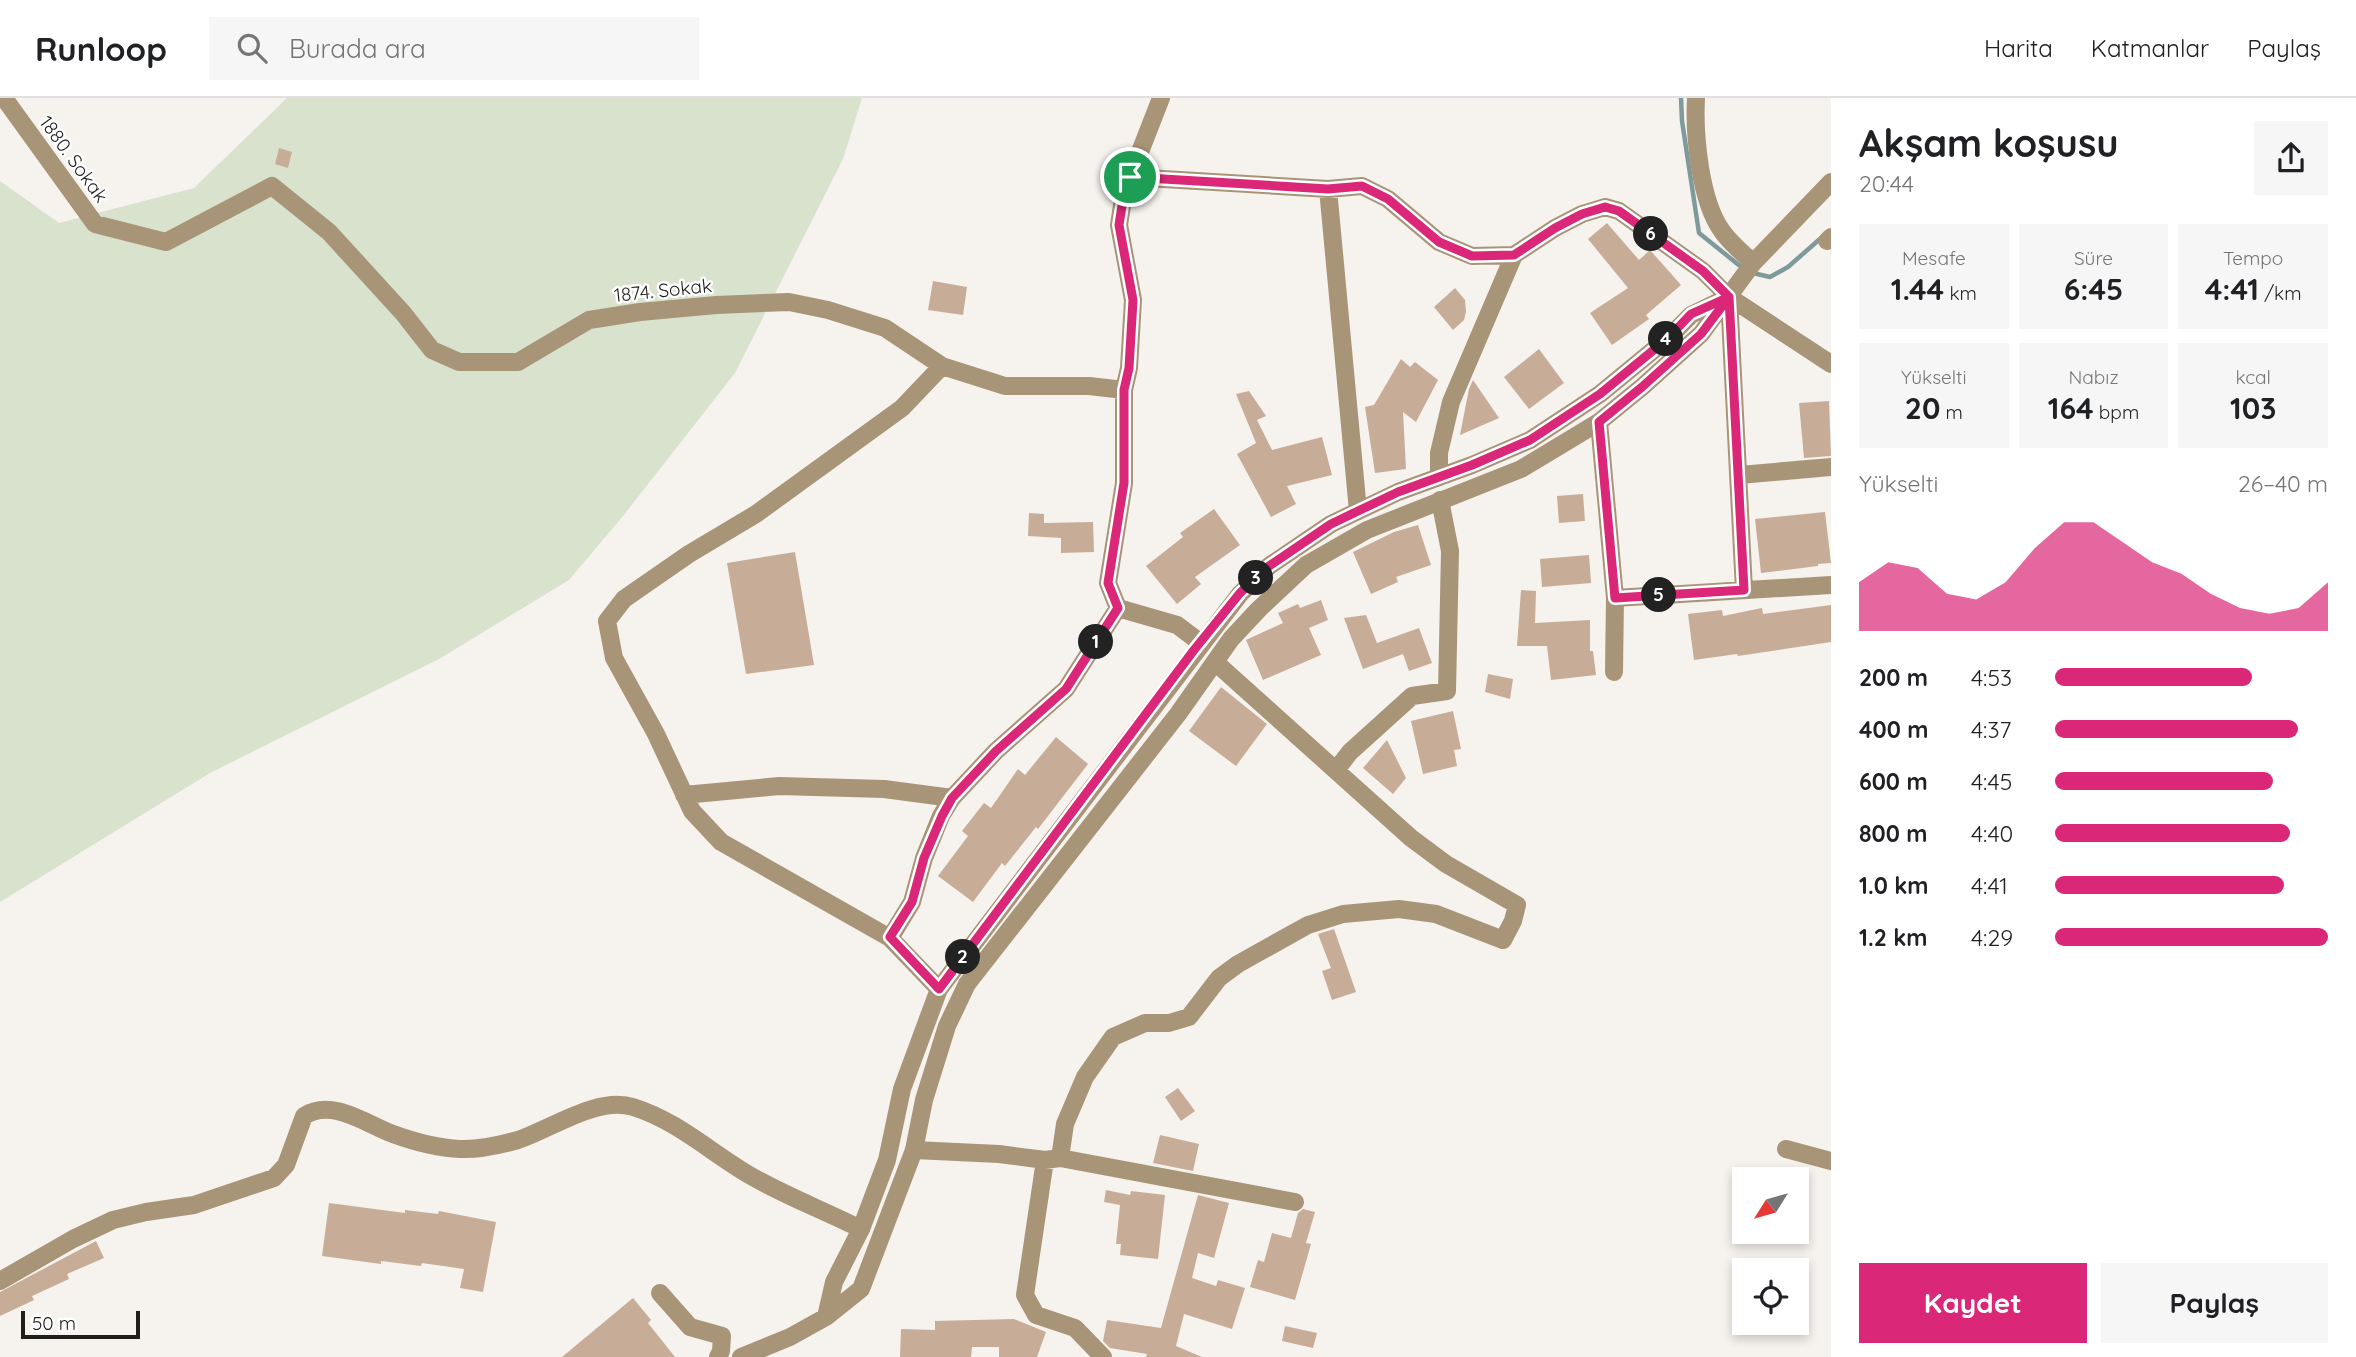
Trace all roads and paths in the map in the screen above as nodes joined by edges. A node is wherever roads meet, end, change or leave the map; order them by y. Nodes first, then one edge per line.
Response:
1 (4, 98) edge
2 (1161, 98) edge
3 (1696, 98) edge
4 (1130, 177) junction
5 (1831, 182) edge
6 (272, 186) joint
7 (1328, 189) junction
8 (1514, 255) junction
9 (1753, 262) junction
10 (1729, 297) junction
11 (1831, 364) edge
12 (942, 366) junction
13 (1124, 390) junction
14 (1599, 422) junction
15 (1831, 467) edge
16 (1739, 475) junction
17 (1439, 477) junction
18 (1440, 500) junction
19 (1358, 511) junction
20 (1831, 585) edge
21 (1744, 590) junction
22 (1615, 598) junction
23 (1118, 608) junction
24 (1200, 643) junction
25 (1215, 662) junction
26 (1614, 672) dead end
27 (1336, 770) junction
28 (684, 795) junction
29 (952, 798) junction
30 (890, 937) junction
31 (939, 989) junction
32 (1786, 1149) dead end
33 (914, 1150) junction
34 (1052, 1159) junction
35 (1831, 1161) edge
36 (1294, 1202) dead end
37 (861, 1229) junction
38 (0, 1281) edge
39 (660, 1293) dead end
40 (826, 1317) junction
41 (718, 1357) edge
42 (741, 1357) edge
43 (1103, 1357) edge

1 - 6 street, 1880. Sokak
2 - 4 street
3 - 9 street
4 - 7 street
4 - 13 street
5 - 9 street
6 - 12 street, 1874. Sokak
7 - 8 street
7 - 19 street
8 - 10 street
8 - 17 street
9 - 10 street
10 - 11 street
10 - 14 street
10 - 16 street
10 - 17 street
12 - 13 street, 1874. Sokak
12 - 28 street
13 - 23 street
14 - 18 street
14 - 22 street
15 - 16 street
16 - 21 street
17 - 19 street
18 - 25 street
18 - 27 street
19 - 24 street
20 - 21 street
21 - 22 street
22 - 26 street
23 - 24 street
23 - 29 street
24 - 31 street
25 - 27 street
25 - 33 street
27 - 34 street
28 - 29 street
28 - 30 street
29 - 30 street
30 - 31 street
31 - 37 street
32 - 35 street
33 - 34 street
33 - 40 street
34 - 36 street
34 - 43 street
37 - 38 street
37 - 40 street
39 - 41 street
40 - 42 street

